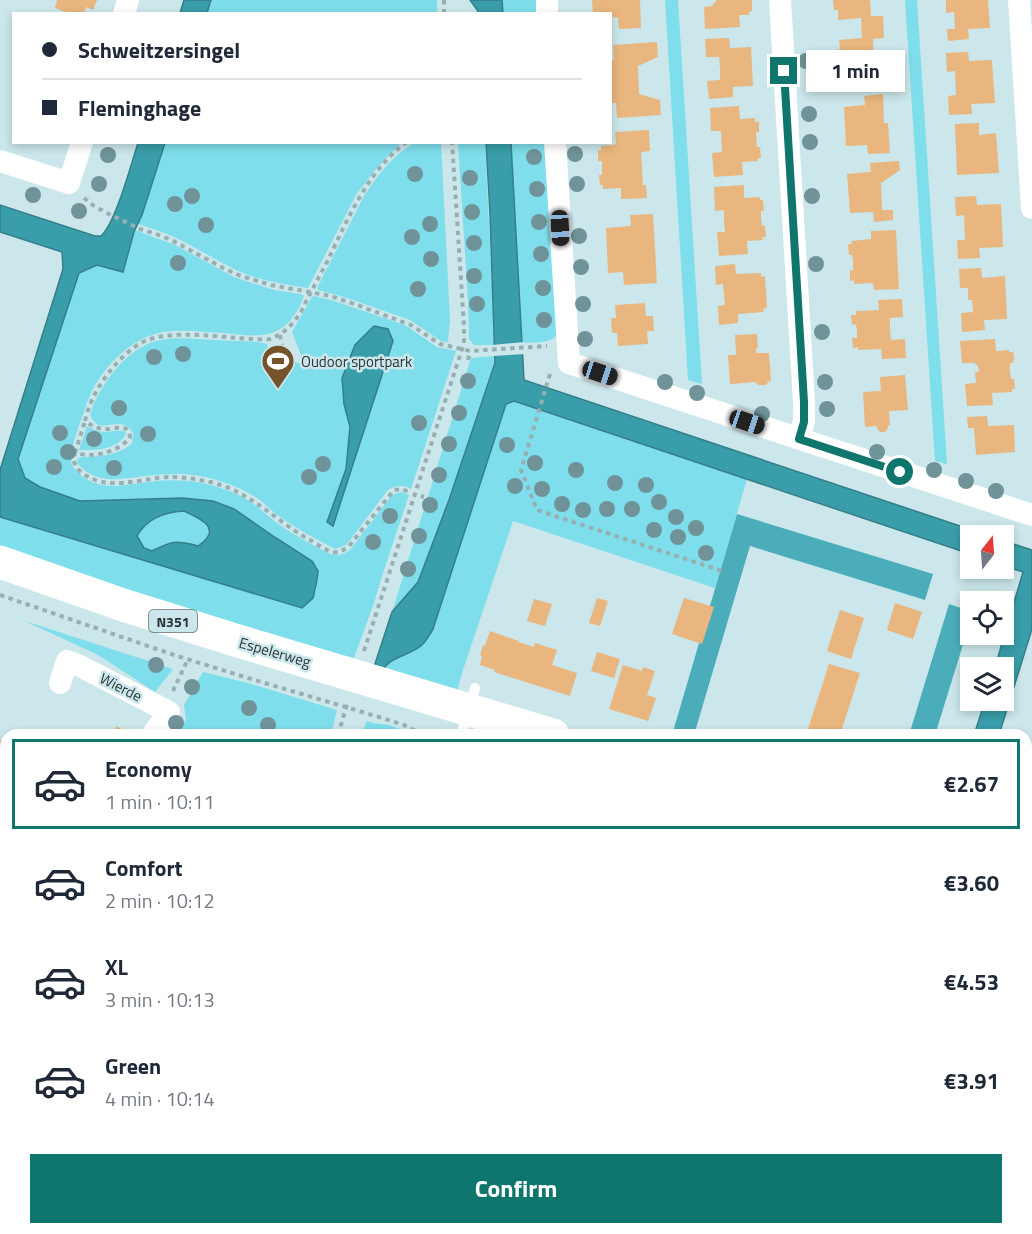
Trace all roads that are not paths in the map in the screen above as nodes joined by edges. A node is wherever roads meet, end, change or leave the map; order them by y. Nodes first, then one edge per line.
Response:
1 (780, 0) edge
2 (1019, 0) edge
3 (81, 144) edge
4 (555, 144) edge
5 (0, 160) edge
6 (1031, 174) edge
7 (1032, 208) edge
8 (799, 439) junction
9 (1032, 515) edge
10 (0, 562) edge
11 (0, 575) edge
12 (60, 683) dead end
13 (349, 683) junction
14 (473, 715) edge
15 (156, 729) edge
16 (529, 729) edge

1 - 8 street
2 - 6 street
3 - 5 street
4 - 8 street
6 - 7 street
8 - 9 street
10 - 13 main road, Espelerweg / N351
11 - 13 main road, Espelerweg / N351
12 - 15 street, Wierde
13 - 14 main road, Espelerweg / N351
14 - 16 main road, Espelerweg / N351

